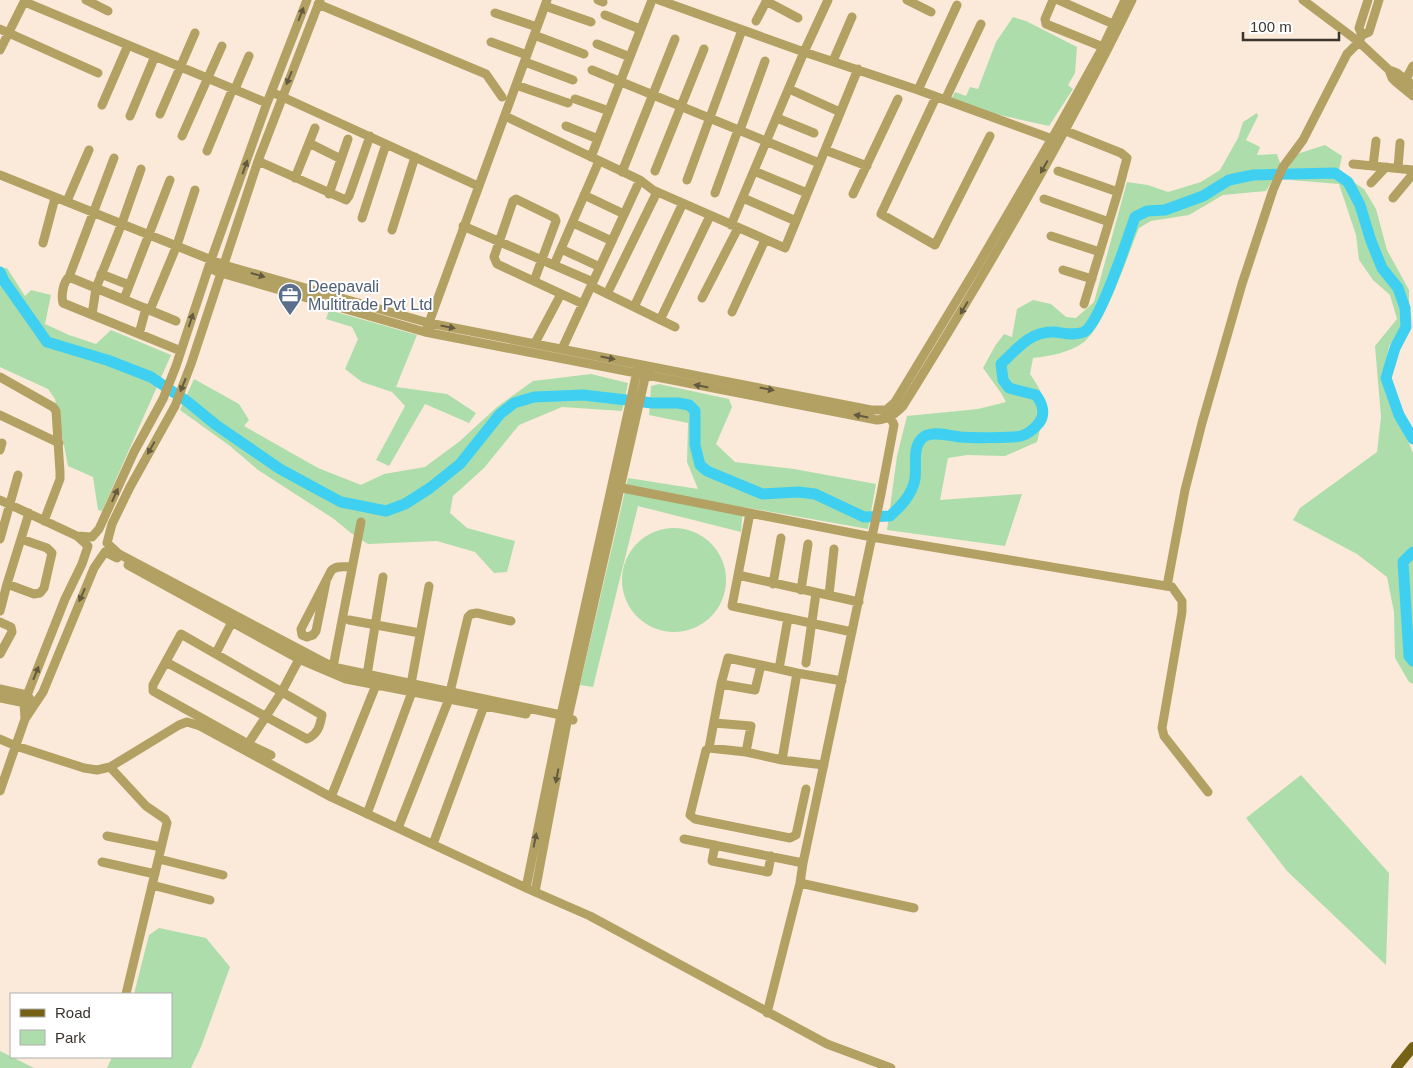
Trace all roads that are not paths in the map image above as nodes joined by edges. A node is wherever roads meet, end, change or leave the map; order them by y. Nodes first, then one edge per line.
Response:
1 (86, 0) edge
2 (307, 0) edge
3 (652, 0) edge
4 (659, 0) edge
5 (828, 0) edge
6 (907, 0) edge
7 (1053, 0) edge
8 (1058, 0) edge
9 (1303, 0) edge
10 (1368, 0) edge
11 (1379, 0) edge
12 (25, 1) edge
13 (767, 1) edge
14 (1124, 1) edge
15 (319, 2) edge
16 (546, 3) edge
17 (957, 5) dead end
18 (108, 11) dead end
19 (931, 12) dead end
20 (495, 13) dead end
21 (605, 15) dead end
22 (852, 17) dead end
23 (798, 18) dead end
24 (756, 21) dead end
25 (591, 22) dead end
26 (981, 24) dead end
27 (1113, 24) junction
28 (640, 29) junction
29 (742, 30) junction
30 (4, 31) edge
31 (535, 31) junction
32 (194, 33) dead end
33 (675, 39) dead end
34 (1360, 39) junction
35 (492, 42) dead end
36 (128, 44) junction
37 (597, 44) dead end
38 (222, 46) dead end
39 (1102, 47) junction
40 (704, 49) dead end
41 (0, 50) edge
42 (804, 52) junction
43 (584, 54) dead end
44 (155, 56) junction
45 (249, 56) dead end
46 (630, 57) junction
47 (526, 59) junction
48 (765, 61) dead end
49 (834, 61) junction
50 (180, 66) junction
51 (1413, 66) edge
52 (858, 69) junction
53 (592, 70) dead end
54 (1389, 70) junction
55 (98, 73) dead end
56 (207, 78) junction
57 (574, 80) dead end
58 (620, 81) junction
59 (1409, 82) edge
60 (516, 85) junction
61 (234, 88) junction
62 (789, 90) junction
63 (918, 90) junction
64 (272, 92) junction
65 (653, 94) junction
66 (1413, 96) edge
67 (282, 97) junction
68 (502, 98) dead end
69 (898, 99) dead end
70 (940, 99) junction
71 (268, 103) junction
72 (102, 105) dead end
73 (681, 106) junction
74 (609, 111) junction
75 (840, 112) junction
76 (160, 114) dead end
77 (130, 116) dead end
78 (504, 116) junction
79 (711, 118) junction
80 (777, 118) junction
81 (566, 126) dead end
82 (315, 128) dead end
83 (739, 130) junction
84 (1061, 130) junction
85 (814, 133) dead end
86 (182, 136) dead end
87 (370, 136) junction
88 (990, 136) dead end
89 (348, 139) dead end
90 (598, 139) junction
91 (1055, 140) junction
92 (767, 141) junction
93 (1376, 141) dead end
94 (309, 143) junction
95 (1400, 143) dead end
96 (386, 144) junction
97 (89, 150) dead end
98 (825, 150) junction
99 (207, 151) dead end
100 (415, 157) junction
101 (114, 158) dead end
102 (341, 159) junction
103 (595, 159) junction
104 (258, 161) junction
105 (819, 163) junction
106 (1353, 164) dead end
107 (867, 166) junction
108 (1373, 166) junction
109 (1386, 167) junction
110 (1398, 168) junction
111 (141, 169) dead end
112 (1413, 170) edge
113 (654, 171) dead end
114 (754, 171) junction
115 (1058, 171) dead end
116 (622, 172) junction
117 (1413, 174) edge
118 (0, 175) edge
119 (295, 178) junction
120 (170, 180) dead end
121 (640, 180) junction
122 (687, 180) dead end
123 (1371, 183) dead end
124 (478, 186) junction
125 (195, 190) dead end
126 (657, 192) junction
127 (1118, 192) junction
128 (715, 193) dead end
129 (807, 193) junction
130 (329, 194) junction
131 (853, 194) dead end
132 (584, 195) junction
133 (55, 198) junction
134 (743, 198) junction
135 (1393, 198) dead end
136 (1044, 199) dead end
137 (67, 201) junction
138 (683, 204) junction
139 (93, 212) junction
140 (624, 214) junction
141 (710, 216) junction
142 (362, 218) dead end
143 (796, 221) junction
144 (573, 222) junction
145 (1109, 222) junction
146 (122, 223) junction
147 (463, 226) junction
148 (735, 226) junction
149 (392, 230) dead end
150 (149, 234) junction
151 (1051, 236) dead end
152 (765, 240) junction
153 (500, 241) junction
154 (612, 241) junction
155 (43, 243) dead end
156 (177, 245) junction
157 (561, 249) junction
158 (1100, 252) junction
159 (542, 259) junction
160 (210, 264) junction
161 (554, 265) junction
162 (600, 267) junction
163 (222, 269) junction
164 (1063, 270) dead end
165 (101, 274) junction
166 (69, 277) junction
167 (1092, 279) junction
168 (534, 281) junction
169 (592, 284) junction
170 (129, 286) junction
171 (96, 288) junction
172 (561, 294) junction
173 (607, 294) junction
174 (702, 298) dead end
175 (124, 299) junction
176 (583, 304) junction
177 (1084, 304) dead end
178 (634, 307) junction
179 (148, 309) junction
180 (732, 312) dead end
181 (92, 314) junction
182 (176, 320) dead end
183 (660, 320) junction
184 (675, 327) dead end
185 (427, 328) junction
186 (139, 334) junction
187 (535, 344) junction
188 (562, 349) junction
189 (181, 351) junction
190 (642, 369) junction
191 (0, 377) edge
192 (889, 413) junction
193 (0, 415) edge
194 (59, 443) junction
195 (18, 475) dead end
196 (616, 487) junction
197 (0, 500) edge
198 (10, 504) junction
199 (29, 513) junction
200 (750, 513) junction
201 (44, 520) junction
202 (361, 522) dead end
203 (873, 533) junction
204 (0, 538) edge
205 (781, 538) dead end
206 (21, 539) junction
207 (90, 542) junction
208 (808, 544) dead end
209 (106, 548) junction
210 (834, 549) dead end
211 (351, 567) junction
212 (738, 575) junction
213 (383, 577) dead end
214 (326, 582) junction
215 (7, 584) junction
216 (774, 584) junction
217 (429, 586) dead end
218 (1167, 586) junction
219 (801, 590) junction
220 (816, 593) junction
221 (829, 595) junction
222 (859, 602) junction
223 (0, 611) edge
224 (234, 618) junction
225 (788, 618) junction
226 (349, 620) dead end
227 (510, 621) dead end
228 (0, 622) edge
229 (812, 624) junction
230 (376, 625) junction
231 (852, 632) junction
232 (420, 633) junction
233 (216, 653) junction
234 (0, 654) edge
235 (302, 656) junction
236 (166, 662) junction
237 (806, 663) dead end
238 (761, 665) junction
239 (336, 670) junction
240 (779, 670) junction
241 (798, 672) junction
242 (367, 675) junction
243 (842, 681) junction
244 (720, 684) junction
245 (376, 685) junction
246 (412, 688) junction
247 (0, 689) edge
248 (281, 692) junction
249 (450, 696) junction
250 (0, 698) edge
251 (26, 699) junction
252 (35, 704) junction
253 (484, 706) junction
254 (266, 716) junction
255 (26, 719) junction
256 (564, 719) junction
257 (714, 723) junction
258 (0, 739) edge
259 (248, 744) junction
260 (16, 746) junction
261 (706, 750) dead end
262 (746, 752) junction
263 (271, 755) dead end
264 (782, 760) junction
265 (824, 765) junction
266 (110, 767) junction
267 (806, 789) dead end
268 (0, 791) edge
269 (1208, 792) dead end
270 (331, 797) junction
271 (802, 804) junction
272 (815, 807) junction
273 (367, 814) junction
274 (398, 828) junction
275 (107, 836) dead end
276 (684, 839) dead end
277 (433, 844) junction
278 (715, 845) junction
279 (162, 847) junction
280 (771, 856) junction
281 (158, 859) junction
282 (102, 862) dead end
283 (803, 863) junction
284 (155, 874) junction
285 (223, 875) dead end
286 (800, 883) junction
287 (152, 885) junction
288 (530, 890) junction
289 (210, 900) dead end
290 (914, 908) dead end
291 (126, 993) edge
292 (767, 1012) junction
293 (1413, 1048) edge
294 (891, 1068) edge
295 (1396, 1068) edge

1 - 18 street
64 -> 2 street
3 - 28 street
4 - 29 street
5 - 42 street
6 - 19 street
7 - 39 street
8 - 27 street
9 - 34 street
10 - 34 street
11 - 34 street
12 - 30 street
12 - 36 street
13 - 23 street
13 - 24 street
14 - 27 street
14 - 84 street
15 -> 67 street
15 - 68 street
16 - 25 street
16 - 31 street
17 - 63 street
20 - 31 street
21 - 28 street
22 - 49 street
26 - 70 street
27 - 39 street
28 - 46 street
29 - 42 street
29 - 79 street
30 - 41 street
30 - 55 street
31 - 43 street
31 - 47 street
32 - 50 street
33 - 65 street
34 - 54 street
34 - 218 street
35 - 47 street
36 - 44 street
36 - 72 street
37 - 46 street
38 - 56 street
39 - 84 street
40 - 73 street
42 - 49 street
42 - 62 street
44 - 50 street
44 - 77 street
45 - 61 street
46 - 58 street
47 - 57 street
47 - 60 street
48 - 83 street
49 - 52 street
50 - 56 street
50 - 76 street
51 - 59 street
52 - 63 street
52 - 75 street
53 - 58 street
54 - 59 street
54 - 66 street
56 - 61 street
56 - 86 street
58 - 65 street
58 - 74 street
60 - 74 street
60 - 78 street
61 - 71 street
61 - 99 street
62 - 75 street
62 - 80 street
63 - 70 street
64 - 67 street
64 - 71 street
65 - 73 street
65 - 116 street
67 - 87 street
67 - 104 street
69 - 107 street
70 - 88 street
70 - 91 street
160 -> 71 street
73 - 79 street
73 - 113 street
74 - 90 street
75 - 98 street
78 - 103 street
78 - 124 street
79 - 83 street
79 - 122 street
80 - 85 street
80 - 92 street
81 - 90 street
82 - 94 street
83 - 92 street
83 - 128 street
84 - 91 street
84 - 127 street
87 - 96 street
87 - 130 street
89 - 102 street
90 - 103 street
91 - 192 street
92 - 105 street
92 - 114 street
93 - 108 street
94 - 102 street
94 - 119 street
95 - 110 street
96 - 100 street
96 - 142 street
97 - 137 street
98 - 105 street
98 - 107 street
100 - 124 street
100 - 149 street
101 - 139 street
102 - 130 street
103 - 116 street
103 - 132 street
104 - 119 street
104 - 163 street
105 - 129 street
106 - 108 street
107 - 131 street
108 - 109 street
109 - 110 street
109 - 123 street
110 - 112 street
111 - 146 street
114 - 129 street
114 - 134 street
115 - 127 street
116 - 121 street
117 - 135 street
118 - 133 street
119 - 130 street
120 - 150 street
121 - 126 street
121 - 140 street
124 - 147 street
125 - 156 street
126 - 138 street
126 - 173 street
127 - 145 street
129 - 143 street
132 - 140 street
132 - 144 street
133 - 137 street
133 - 155 street
134 - 143 street
134 - 148 street
136 - 145 street
137 - 139 street
138 - 141 street
138 - 178 street
139 - 146 street
139 - 166 street
140 - 154 street
141 - 148 street
141 - 183 street
143 - 152 street
144 - 154 street
144 - 157 street
145 - 158 street
146 - 150 street
146 - 165 street
147 - 153 street
147 - 185 street
148 - 152 street
148 - 174 street
150 - 156 street
150 - 170 street
151 - 158 street
152 - 180 street
153 - 159 street
153 - 159 street
153 - 168 street
154 - 162 street
156 - 160 street
156 - 179 street
157 - 161 street
157 - 162 street
158 - 167 street
159 - 161 street
159 - 168 street
160 - 163 street
189 -> 160 street
161 - 169 street
162 - 169 street
163 - 185 street
163 -> 209 street
164 - 167 street
165 - 170 street
165 - 171 street
166 - 171 street
166 - 181 street
167 - 177 street
168 - 172 street
169 - 173 street
169 - 176 street
170 - 175 street
171 - 175 street
171 - 181 street
172 - 176 street
172 - 187 street
173 - 178 street
175 - 179 street
176 - 188 street
178 - 183 street
179 - 182 street
179 - 186 street
181 - 186 street
183 - 184 street
185 -> 187 street
185 - 190 street
186 - 189 street
187 - 188 street
188 -> 190 street
207 -> 189 street
190 - 192 street
190 - 196 street
191 - 194 street
192 - 203 street
193 - 194 street
194 - 201 street
195 - 198 street
196 - 200 street
196 - 256 street
197 - 198 street
198 - 199 street
198 - 204 street
199 - 201 street
199 - 206 street
200 - 203 street
200 - 212 street
201 - 207 street
202 - 211 street
203 - 218 street
203 - 222 street
205 - 216 street
206 - 215 street
206 - 215 street
207 - 209 street
207 - 209 street
251 -> 207 street
208 - 219 street
209 - 224 street
209 -> 252 street
210 - 221 street
211 - 214 street
211 - 239 street
212 - 216 street
212 - 225 street
213 - 230 street
214 - 214 street
215 - 223 street
216 - 219 street
217 - 232 street
218 - 269 street
219 - 220 street
220 - 221 street
220 - 229 street
221 - 222 street
222 - 231 street
224 - 233 street
224 - 235 street
225 - 229 street
225 - 240 street
226 - 230 street
227 - 249 street
228 - 234 street
229 - 231 street
229 - 237 street
230 - 232 street
230 - 242 street
231 - 243 street
232 - 246 street
233 - 236 street
233 - 248 street
235 - 239 street
235 - 248 street
236 - 254 street
236 - 259 street
238 - 240 street
238 - 244 street
238 - 244 street
239 - 242 street
239 - 245 street
240 - 241 street
241 - 243 street
241 - 264 street
242 - 246 street
243 - 265 street
244 - 257 street
245 - 246 street
245 - 270 street
246 - 249 street
246 - 273 street
247 - 251 street
248 - 254 street
248 - 254 street
249 - 253 street
249 - 256 street
249 - 274 street
250 - 251 street
251 - 252 street
251 - 255 street
252 - 255 street
253 - 256 street
253 - 277 street
254 - 259 street
255 - 260 street
256 - 288 street
257 - 262 street
257 - 262 street
258 - 260 street
259 - 263 street
260 - 266 street
260 - 268 street
261 - 271 street
262 - 264 street
264 - 265 street
265 - 272 street
266 - 270 street
266 - 279 street
267 - 271 street
270 - 273 street
271 - 272 street
272 - 283 street
273 - 274 street
274 - 277 street
275 - 279 street
276 - 278 street
277 - 288 street
278 - 280 street
278 - 280 street
279 - 281 street
280 - 283 street
281 - 284 street
281 - 285 street
282 - 284 street
283 - 286 street
284 - 287 street
286 - 290 street
286 - 292 street
287 - 289 street
287 - 291 street
288 - 292 street
292 - 294 street
293 - 295 main road

